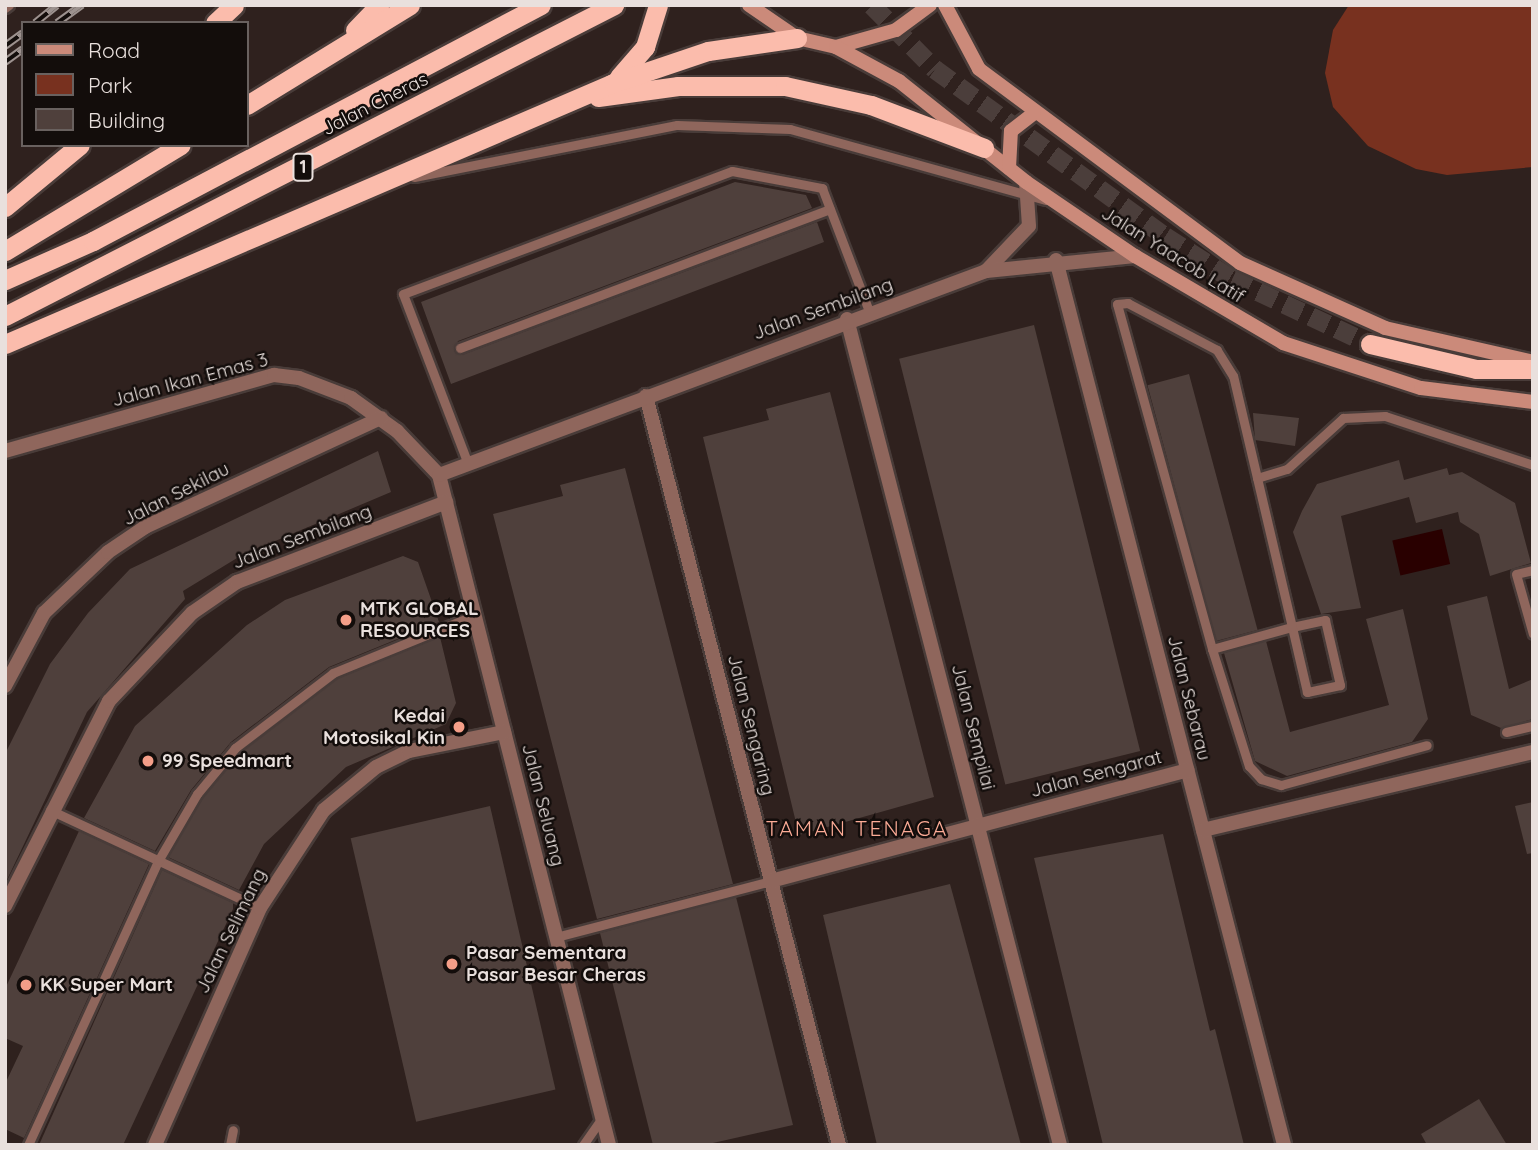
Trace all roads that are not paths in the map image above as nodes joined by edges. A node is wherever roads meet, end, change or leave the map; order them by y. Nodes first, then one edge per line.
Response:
1 (234, 5) edge
2 (379, 5) edge
3 (410, 5) edge
4 (541, 5) edge
5 (658, 5) edge
6 (749, 5) edge
7 (930, 5) edge
8 (945, 5) edge
9 (607, 9) edge
10 (217, 21) edge
11 (797, 38) junction
12 (836, 47) junction
13 (332, 53) junction
14 (613, 83) junction
15 (565, 102) junction
16 (248, 104) edge
17 (1034, 113) junction
18 (78, 147) edge
19 (178, 147) edge
20 (984, 148) junction
21 (1009, 168) junction
22 (389, 181) junction
23 (1027, 182) junction
24 (1032, 197) junction
25 (1055, 201) junction
26 (5, 206) edge
27 (830, 209) junction
28 (5, 251) edge
29 (1135, 256) junction
30 (1056, 260) junction
31 (986, 271) junction
32 (5, 280) edge
33 (869, 311) junction
34 (5, 316) edge
35 (847, 319) junction
36 (5, 344) edge
37 (1370, 344) tunnel mouth
38 (460, 348) dead end
39 (1533, 362) edge
40 (1533, 369) edge
41 (646, 396) junction
42 (1533, 402) edge
43 (381, 418) junction
44 (5, 451) edge
45 (468, 464) junction
46 (1533, 465) edge
47 (439, 475) junction
48 (1257, 478) junction
49 (446, 502) junction
50 (1533, 570) edge
51 (475, 615) junction
52 (1292, 628) junction
53 (1533, 634) edge
54 (1212, 649) junction
55 (5, 686) edge
56 (1533, 726) edge
57 (504, 732) junction
58 (1506, 732) dead end
59 (1427, 745) dead end
60 (1533, 752) edge
61 (1187, 770) junction
62 (50, 810) junction
63 (978, 825) junction
64 (1203, 830) junction
65 (159, 861) junction
66 (771, 881) junction
67 (5, 906) edge
68 (260, 908) junction
69 (556, 937) junction
70 (602, 1118) junction
71 (233, 1130) dead end
72 (28, 1145) edge
73 (155, 1145) edge
74 (230, 1145) edge
75 (583, 1145) edge
76 (609, 1145) edge
77 (839, 1145) edge
78 (1060, 1145) edge
79 (1284, 1145) edge

1 - 10 highway
2 - 13 highway
3 - 13 highway
4 - 32 highway, Jalan Cheras / 1
5 - 14 highway
6 - 11 main road
7 - 12 main road
8 - 17 main road, Jalan Yaacob Latif
9 - 34 highway, Jalan Cheras / 1
11 - 12 main road
11 - 14 highway
12 - 20 main road, Jalan Yaacob Latif
13 - 16 highway
14 - 15 highway
15 - 20 highway
15 - 22 highway
17 - 21 main road
17 - 39 main road, Jalan Yaacob Latif
18 - 26 highway
19 - 28 highway
20 - 21 main road, Jalan Yaacob Latif
21 - 23 main road, Jalan Yaacob Latif
22 - 24 lane
22 - 36 highway
23 - 24 street
23 - 25 main road, Jalan Yaacob Latif
24 - 25 lane
24 - 31 street, Jalan Sembilang
25 - 29 main road, Jalan Yaacob Latif
27 - 33 lane
27 - 38 lane
27 - 45 lane
29 - 30 street, Jalan Sembilang
29 - 42 main road, Jalan Yaacob Latif
30 - 31 street, Jalan Sembilang
30 - 61 street, Jalan Sebarau
31 - 33 street, Jalan Sembilang
33 - 35 street, Jalan Sembilang
35 - 41 street, Jalan Sembilang
35 - 63 street, Jalan Sempilai
37 - 40 highway
41 - 45 street, Jalan Sembilang
41 - 66 street, Jalan Sengaring
43 - 44 street, Jalan Ikan Emas 3
43 - 47 street, Jalan Ikan Emas 3
43 - 55 street, Jalan Sekilau
45 - 47 street, Jalan Sembilang
46 - 48 lane
47 - 49 street, Jalan Seluang
48 - 52 lane
48 - 54 lane
49 - 51 street, Jalan Seluang
49 - 62 street, Jalan Sembilang
50 - 53 lane
51 - 57 street, Jalan Seluang
51 - 65 lane
52 - 52 lane
52 - 54 lane
54 - 59 lane
56 - 58 lane
57 - 68 street, Jalan Selimang
57 - 69 street, Jalan Seluang
60 - 64 street
61 - 63 street, Jalan Sengarat
61 - 64 street, Jalan Sebarau
62 - 65 lane
62 - 67 street, Jalan Sembilang
63 - 66 street, Jalan Sengarat
63 - 78 street, Jalan Sempilai
64 - 79 street, Jalan Sebarau
65 - 68 lane
65 - 72 lane
66 - 69 lane
66 - 77 street, Jalan Sengaring
68 - 73 street, Jalan Selimang
69 - 70 street, Jalan Seluang
70 - 75 lane
70 - 76 street, Jalan Seluang
71 - 74 lane

